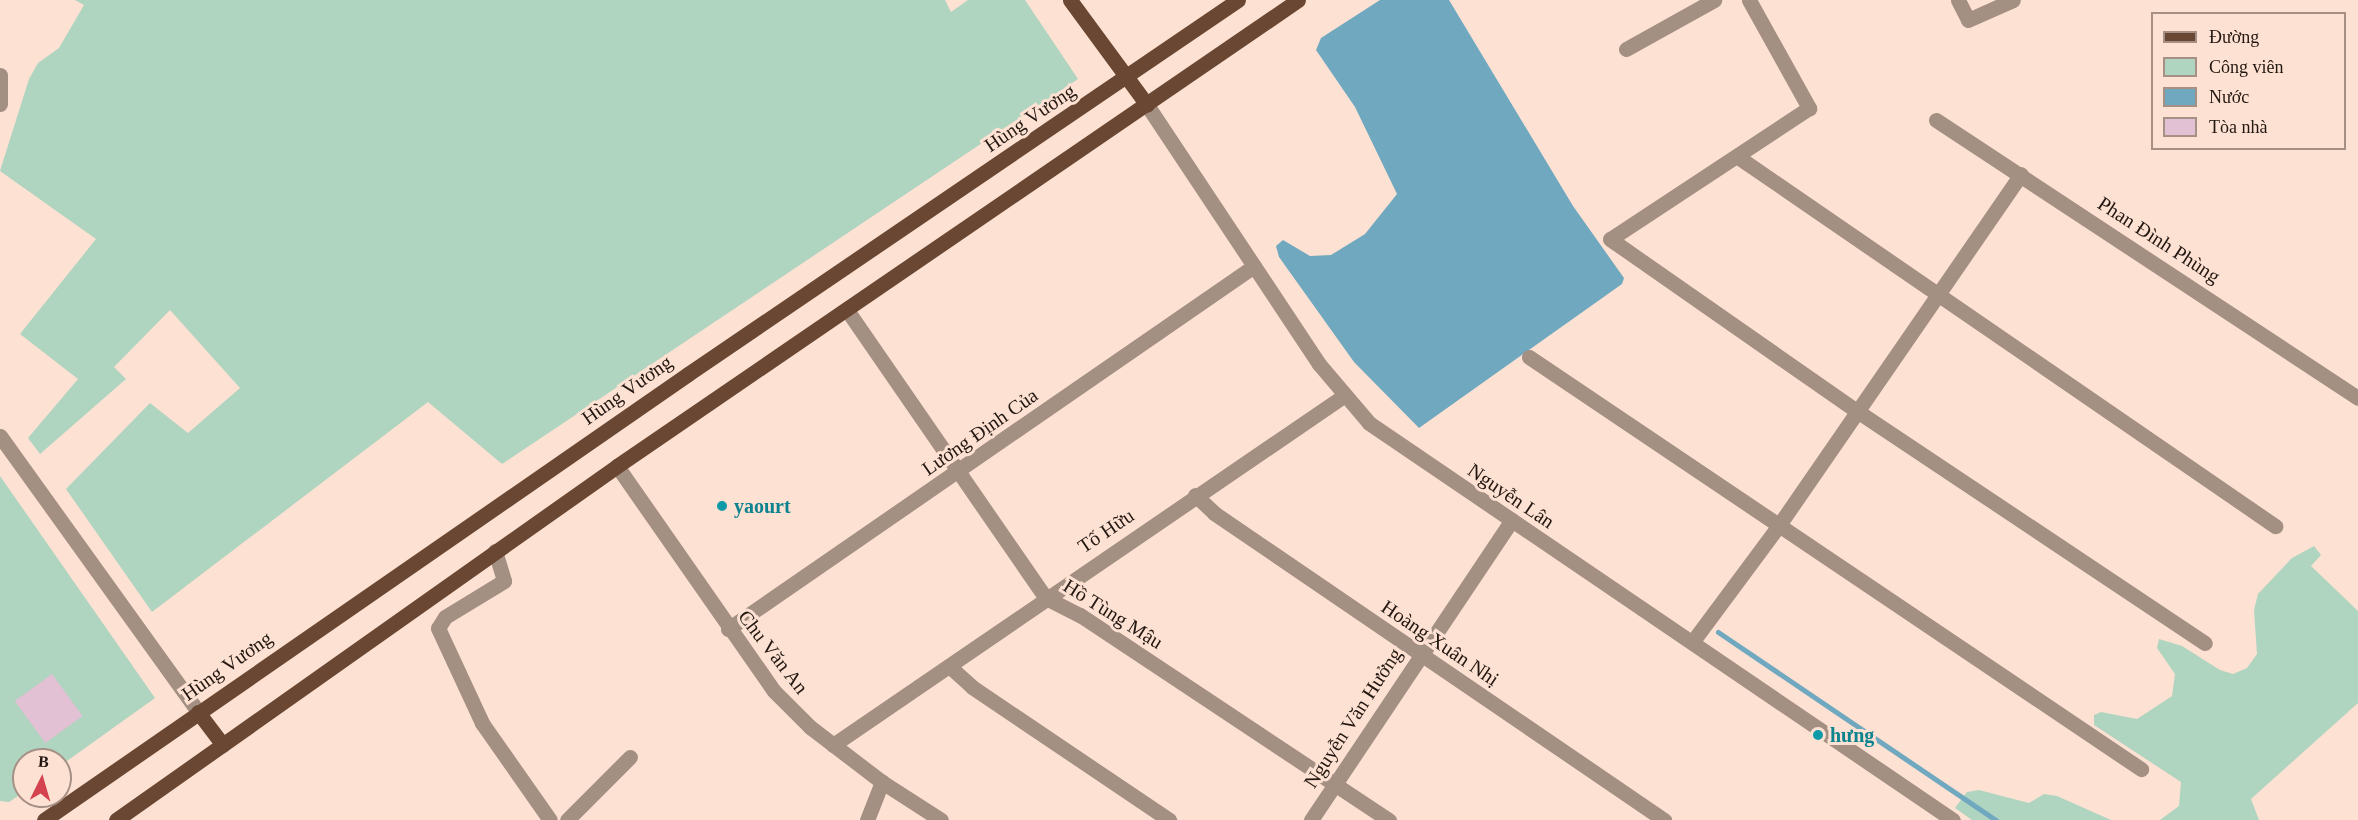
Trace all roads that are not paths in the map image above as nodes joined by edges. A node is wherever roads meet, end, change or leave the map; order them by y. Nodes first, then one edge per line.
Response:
1 (1070, 0) edge
2 (1238, 0) edge
3 (1298, 0) edge
4 (1714, 0) edge
5 (1749, 0) edge
6 (1958, 0) edge
7 (2013, 0) edge
8 (1626, 49) dead end
9 (0, 75) edge
10 (1128, 76) junction
11 (0, 104) edge
12 (1147, 105) junction
13 (1936, 120) dead end
14 (1738, 157) junction
15 (2021, 174) junction
16 (1254, 266) junction
17 (1938, 295) junction
18 (848, 310) junction
19 (1529, 357) dead end
20 (1345, 395) junction
21 (2358, 398) edge
22 (1857, 411) junction
23 (0, 436) edge
24 (617, 466) junction
25 (958, 474) junction
26 (1195, 495) junction
27 (1512, 520) junction
28 (1779, 525) junction
29 (2275, 526) dead end
30 (495, 551) junction
31 (1046, 598) junction
32 (728, 629) junction
33 (1693, 641) junction
34 (2205, 644) dead end
35 (1419, 654) junction
36 (949, 666) junction
37 (198, 712) junction
38 (223, 745) junction
39 (833, 745) junction
40 (630, 757) dead end
41 (2141, 769) dead end
42 (882, 782) junction
43 (1335, 784) junction
44 (44, 820) edge
45 (116, 820) edge
46 (550, 820) edge
47 (567, 820) edge
48 (867, 820) edge
49 (941, 820) edge
50 (1169, 820) edge
51 (1311, 820) edge
52 (1389, 820) edge
53 (1665, 820) edge
54 (1953, 820) edge

1 - 10 main road
2 - 10 main road, Hùng Vương
3 - 12 main road
4 - 8 street
5 - 14 street
6 - 7 street
9 - 11 street
10 - 12 main road
10 - 37 main road, Hùng Vương
12 - 16 street, Nguyễn Lân
12 - 18 main road
13 - 15 street, Phan Đình Phùng
14 - 17 street
14 - 22 street
15 - 17 street
15 - 21 street, Phan Đình Phùng
16 - 20 street, Nguyễn Lân
16 - 25 street, Lương Định Của
17 - 22 street
17 - 29 street
18 - 24 main road
18 - 25 street, Hồ Tùng Mậu
19 - 28 street
20 - 26 street, Tố Hữu
20 - 27 street, Nguyễn Lân
22 - 28 street
22 - 34 street
23 - 37 street
24 - 30 main road
24 - 32 street, Chu Văn An
25 - 31 street, Hồ Tùng Mậu
25 - 32 street, Lương Định Của
26 - 31 street, Tố Hữu
26 - 35 street, Hoàng Xuân Nhị
27 - 33 street, Nguyễn Lân
27 - 35 street, Nguyễn Văn Hưởng
28 - 33 street
28 - 41 street
30 - 38 main road
30 - 46 street
31 - 36 street, Tố Hữu
31 - 43 street, Hồ Tùng Mậu
32 - 39 street, Chu Văn An
33 - 54 street, Nguyễn Lân
35 - 43 street, Nguyễn Văn Hưởng
35 - 53 street, Hoàng Xuân Nhị
36 - 39 street, Tố Hữu
36 - 50 street
37 - 38 main road
37 - 44 main road, Hùng Vương
38 - 45 main road
39 - 42 street, Chu Văn An
40 - 47 street
42 - 48 street
42 - 49 street, Chu Văn An
43 - 51 street, Nguyễn Văn Hưởng
43 - 52 street, Hồ Tùng Mậu

